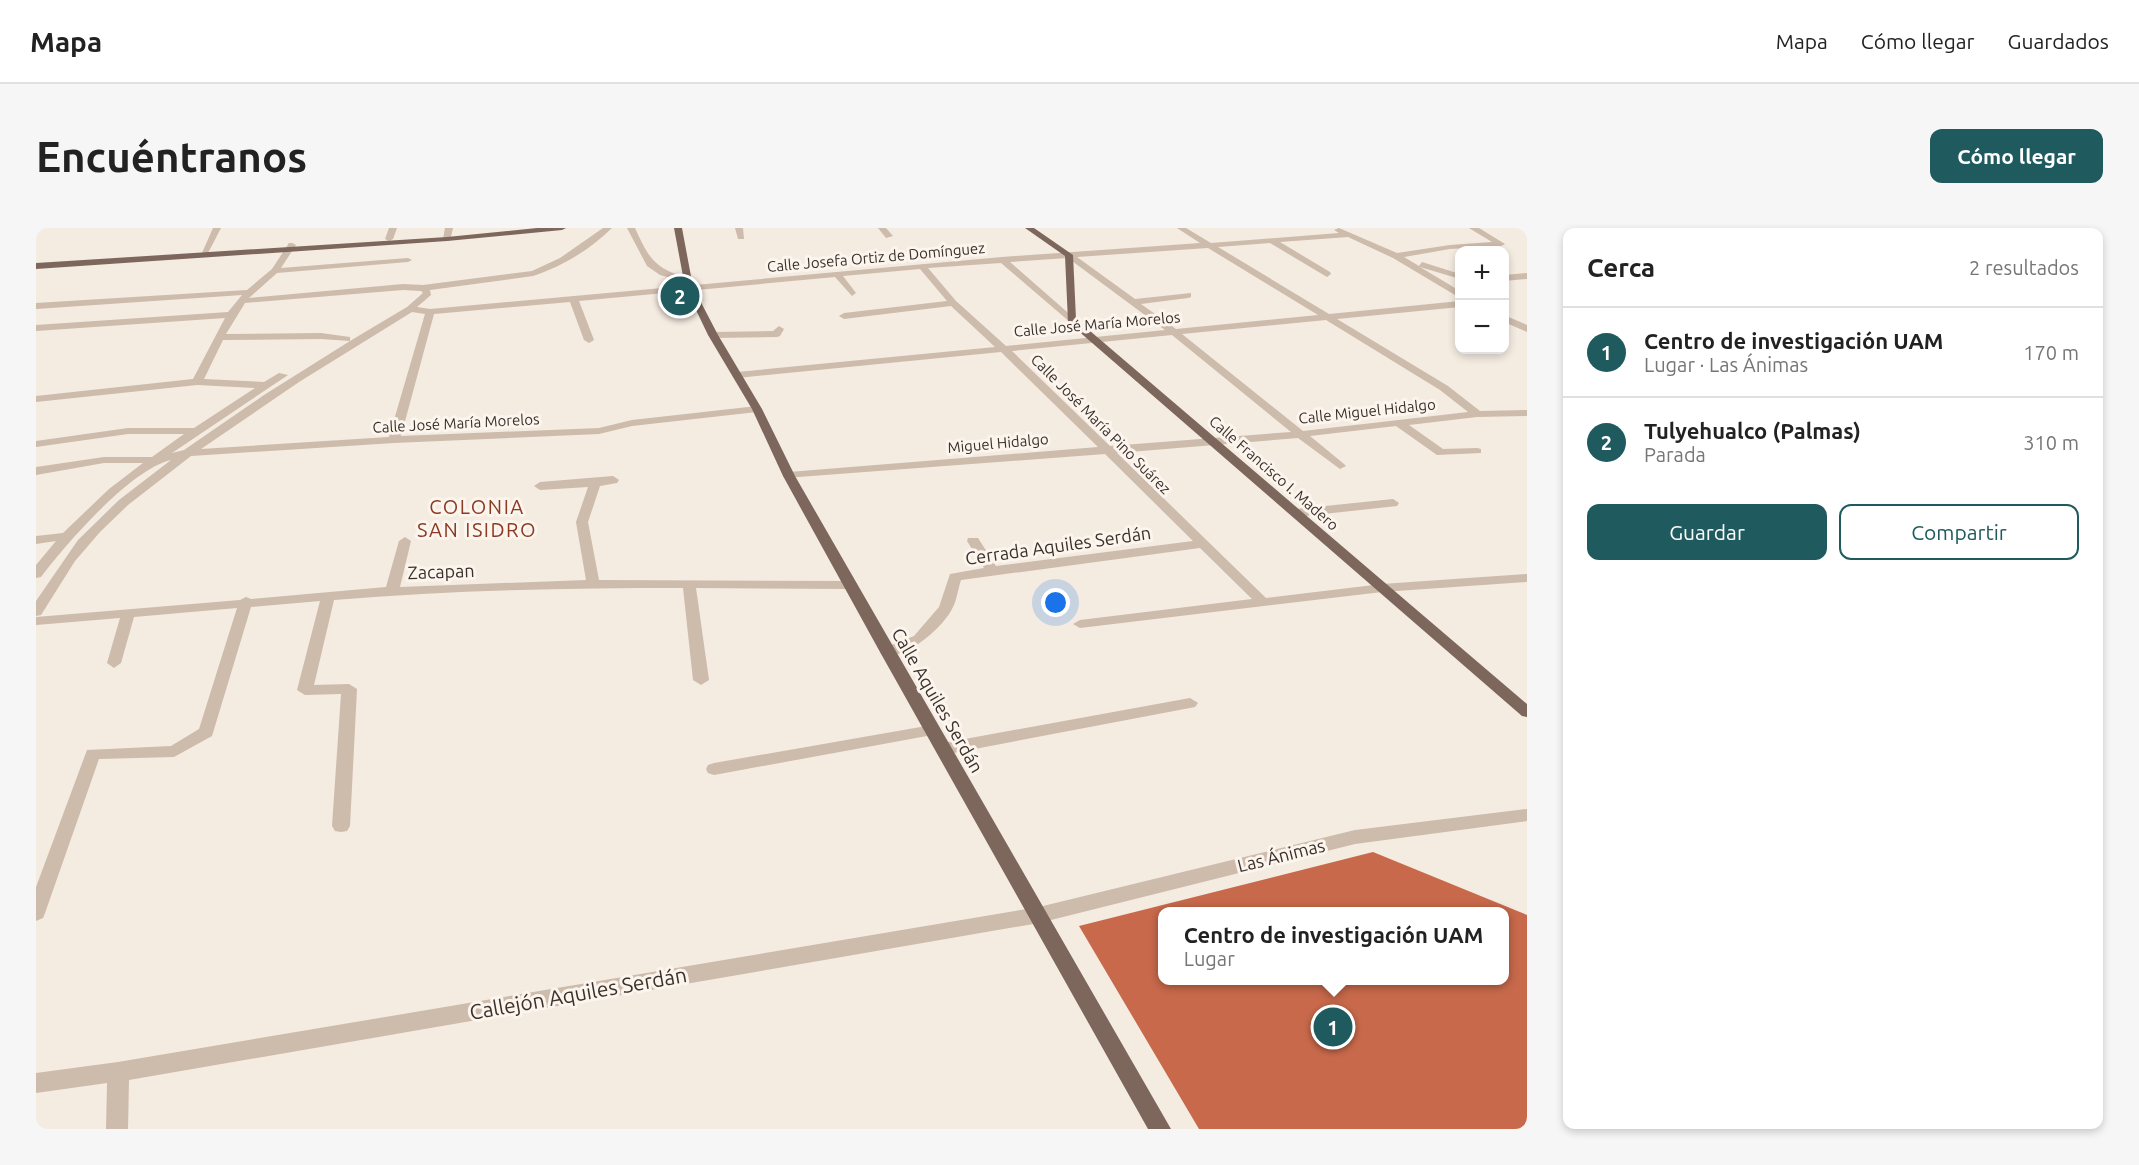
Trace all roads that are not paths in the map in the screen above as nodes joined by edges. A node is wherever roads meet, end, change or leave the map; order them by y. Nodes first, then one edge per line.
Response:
1 (218, 228) edge
2 (393, 228) edge
3 (562, 228) edge
4 (608, 228) edge
5 (630, 228) edge
6 (678, 228) edge
7 (882, 228) edge
8 (1029, 228) edge
9 (1181, 228) edge
10 (1333, 228) edge
11 (1473, 228) edge
12 (448, 234) edge
13 (1347, 235) junction
14 (889, 236) dead end
15 (389, 239) junction
16 (1269, 239) junction
17 (1210, 246) junction
18 (290, 248) junction
19 (205, 251) junction
20 (1069, 255) junction
21 (1396, 256) junction
22 (1002, 259) junction
23 (408, 260) dead end
24 (36, 261) edge
25 (36, 266) edge
26 (922, 266) junction
27 (275, 271) junction
28 (837, 274) junction
29 (1327, 274) dead end
30 (1455, 275) edge
31 (1527, 276) edge
32 (1509, 278) edge
33 (688, 284) junction
34 (426, 290) junction
35 (249, 292) junction
36 (1455, 292) edge
37 (852, 293) dead end
38 (1188, 295) dead end
39 (573, 298) junction
40 (241, 301) junction
41 (1135, 302) junction
42 (952, 303) junction
43 (1455, 304) edge
44 (36, 306) edge
45 (405, 312) junction
46 (430, 312) junction
47 (231, 315) junction
48 (844, 316) dead end
49 (1328, 317) junction
50 (1071, 320) junction
51 (1509, 320) edge
52 (1523, 327) edge
53 (36, 328) edge
54 (779, 329) dead end
55 (1174, 332) junction
56 (713, 335) junction
57 (218, 337) junction
58 (346, 339) junction
59 (589, 340) dead end
60 (1094, 340) junction
61 (1002, 348) junction
62 (737, 375) junction
63 (198, 382) junction
64 (265, 385) junction
65 (280, 387) junction
66 (36, 399) edge
67 (757, 409) junction
68 (1527, 413) edge
69 (1477, 414) junction
70 (1400, 424) junction
71 (196, 431) junction
72 (1302, 434) junction
73 (394, 440) junction
74 (1211, 441) junction
75 (36, 444) edge
76 (1106, 450) junction
77 (1477, 451) dead end
78 (188, 453) junction
79 (155, 460) junction
80 (1340, 466) dead end
81 (36, 471) edge
82 (789, 476) junction
83 (613, 480) dead end
84 (596, 483) junction
85 (540, 486) dead end
86 (1393, 503) dead end
87 (1296, 513) junction
88 (66, 536) junction
89 (36, 540) edge
90 (405, 541) dead end
91 (973, 541) dead end
92 (1201, 544) junction
93 (992, 570) junction
94 (36, 574) edge
95 (1527, 578) edge
96 (593, 584) junction
97 (689, 584) junction
98 (850, 585) junction
99 (1382, 588) junction
100 (392, 591) junction
101 (327, 596) junction
102 (246, 601) junction
103 (1261, 601) junction
104 (36, 612) edge
105 (128, 614) junction
106 (36, 621) edge
107 (1080, 624) dead end
108 (887, 652) junction
109 (114, 663) dead end
110 (701, 680) dead end
111 (1190, 703) dead end
112 (1527, 712) edge
113 (932, 730) junction
114 (943, 749) junction
115 (714, 769) dead end
116 (1527, 815) edge
117 (341, 826) dead end
118 (36, 913) edge
119 (1039, 915) junction
120 (118, 1072) junction
121 (36, 1083) edge
122 (117, 1129) edge
123 (1160, 1129) edge

1 - 19 street
2 - 15 street
3 - 12 main road
4 - 34 street
5 - 33 street
6 - 33 main road, Calle Aquiles Serdán
7 - 14 street
8 - 20 main road
9 - 17 street
10 - 13 street
11 - 21 street
12 - 15 main road
12 - 18 main road
13 - 16 street, Calle Josefa Ortiz de Domínguez
13 - 21 street
15 - 18 main road
16 - 17 street, Calle Josefa Ortiz de Domínguez
16 - 29 street
17 - 20 street, Calle Josefa Ortiz de Domínguez
17 - 49 street
18 - 19 main road
18 - 25 main road
18 - 27 street
19 - 24 main road
20 - 22 street, Calle Josefa Ortiz de Domínguez
20 - 41 street
20 - 50 main road
21 - 30 street
21 - 36 street
22 - 26 street, Calle Josefa Ortiz de Domínguez
22 - 50 street, Calle Francisco I. Madero
23 - 27 street
26 - 28 street, Calle Josefa Ortiz de Domínguez
26 - 42 street, Calle José María Pino Suárez
27 - 35 street
28 - 33 street, Calle Josefa Ortiz de Domínguez
28 - 37 street
31 - 32 street
33 - 39 street, Calle Josefa Ortiz de Domínguez
33 - 56 main road, Calle Aquiles Serdán
34 - 40 street
34 - 45 street
35 - 40 street
35 - 44 street
38 - 41 street
39 - 46 street, Calle Josefa Ortiz de Domínguez
39 - 59 street
40 - 47 street
41 - 55 street
42 - 48 street
42 - 61 street, Calle José María Pino Suárez
43 - 49 street, Calle José María Morelos
45 - 46 street, Calle Josefa Ortiz de Domínguez
45 - 58 street
45 - 65 street
46 - 73 street
47 - 53 street
47 - 57 street
49 - 55 street, Calle José María Morelos
49 - 69 street
50 - 60 main road, Calle Francisco I. Madero
51 - 52 street
54 - 56 street
55 - 60 street, Calle José María Morelos
55 - 72 street
56 - 62 main road, Calle Aquiles Serdán
57 - 58 street
57 - 63 street
58 - 64 street
60 - 61 street, Calle José María Morelos
60 - 74 main road, Calle Francisco I. Madero
61 - 62 street, Calle José María Morelos
61 - 76 street, Calle José María Pino Suárez
62 - 67 main road, Calle Aquiles Serdán
63 - 64 street
63 - 66 street
64 - 65 street
64 - 71 street
65 - 78 street
67 - 73 street, Calle José María Morelos
67 - 82 main road, Calle Aquiles Serdán
68 - 69 street, Calle Miguel Hidalgo
69 - 70 street, Calle Miguel Hidalgo
70 - 72 street, Calle Miguel Hidalgo
70 - 77 street
71 - 75 street
71 - 79 street
72 - 74 street, Calle Miguel Hidalgo
72 - 80 street
73 - 78 street, Calle José María Morelos
74 - 76 street, Miguel Hidalgo
74 - 87 main road, Calle Francisco I. Madero
76 - 82 street, Miguel Hidalgo
76 - 92 street, Calle José María Pino Suárez
78 - 79 street, Calle José María Morelos
78 - 104 street
79 - 81 street
79 - 88 street
82 - 98 main road, Calle Aquiles Serdán
83 - 84 street
84 - 85 street
84 - 96 street
86 - 87 street
87 - 99 main road, Calle Francisco I. Madero
88 - 89 street
88 - 94 street
90 - 100 street
91 - 93 street
92 - 93 street, Cerrada Aquiles Serdán
92 - 103 street, Calle José María Pino Suárez
93 - 108 street, Cerrada Aquiles Serdán
95 - 99 street
96 - 97 street, Zacapan
96 - 100 street, Zacapan
97 - 98 street, Zacapan
97 - 110 street
98 - 108 main road, Calle Aquiles Serdán
99 - 103 street
99 - 112 main road, Calle Francisco I. Madero
100 - 101 street, Zacapan
101 - 102 street, Zacapan
101 - 117 street
102 - 105 street, Zacapan
102 - 118 street
103 - 107 street
105 - 106 street, Zacapan
105 - 109 street
108 - 113 main road, Calle Aquiles Serdán
111 - 114 street
113 - 114 main road, Calle Aquiles Serdán
113 - 115 street
114 - 119 main road, Calle Aquiles Serdán
116 - 119 street, Las Ánimas
119 - 120 street, Callejón Aquiles Serdán
119 - 123 main road, Calle Aquiles Serdán
120 - 121 street, Callejón Aquiles Serdán
120 - 122 street

